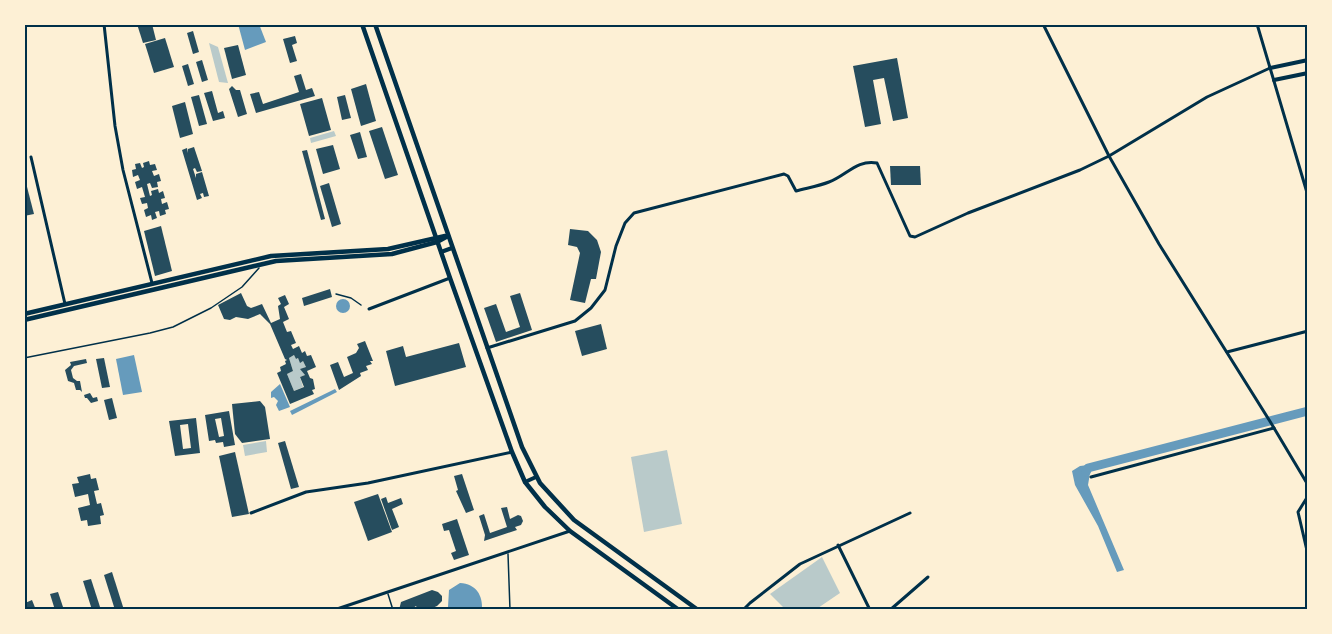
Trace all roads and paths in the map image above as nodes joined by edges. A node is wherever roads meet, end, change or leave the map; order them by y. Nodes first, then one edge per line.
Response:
1 (104, 24) edge
2 (362, 24) edge
3 (375, 24) edge
4 (1043, 24) edge
5 (1257, 24) edge
6 (1308, 60) edge
7 (1270, 68) junction
8 (1308, 73) edge
9 (1274, 80) junction
10 (1108, 156) junction
11 (31, 157) dead end
12 (1308, 196) edge
13 (439, 208) junction
14 (428, 212) junction
15 (448, 236) junction
16 (437, 239) junction
17 (452, 248) junction
18 (441, 252) junction
19 (260, 262) junction
20 (450, 278) junction
21 (152, 283) junction
22 (336, 294) dead end
23 (65, 304) junction
24 (361, 305) dead end
25 (369, 309) dead end
26 (24, 314) edge
27 (24, 320) edge
28 (1308, 331) edge
29 (487, 348) junction
30 (1227, 352) junction
31 (24, 358) edge
32 (1274, 428) junction
33 (512, 452) junction
34 (536, 477) junction
35 (1091, 477) dead end
36 (525, 482) junction
37 (1308, 485) edge
38 (1308, 496) edge
39 (251, 513) dead end
40 (909, 513) dead end
41 (570, 531) junction
42 (838, 545) junction
43 (508, 552) junction
44 (1308, 555) edge
45 (630, 562) junction
46 (623, 570) junction
47 (928, 577) dead end
48 (387, 591) junction
49 (1308, 609) edge
50 (334, 610) edge
51 (393, 610) edge
52 (510, 610) edge
53 (679, 610) edge
54 (698, 610) edge
55 (743, 610) edge
56 (870, 610) edge
57 (890, 610) edge
58 (1303, 610) edge

1 - 21 street
2 - 14 main road
3 - 13 main road
4 - 10 street
5 - 7 street
6 - 7 street
7 - 9 street
7 - 10 street
8 - 9 street
9 - 12 street
10 - 29 street
10 - 30 street
11 - 23 street
13 - 14 main road
13 - 15 main road
14 - 16 main road
15 - 16 main road
15 - 17 main road
16 - 18 main road
16 - 19 main road
17 - 18 street
17 - 29 main road
18 - 20 main road
19 - 21 main road
19 - 27 main road
19 - 31 lane
20 - 25 street
20 - 33 main road
21 - 23 main road
22 - 24 path
23 - 26 main road
28 - 30 street
29 - 34 main road
30 - 32 street
32 - 35 street
32 - 37 street
33 - 36 main road
33 - 39 street
34 - 36 street
34 - 45 main road
36 - 41 main road
38 - 44 street
40 - 42 street
41 - 43 street
41 - 46 main road
42 - 55 street
42 - 56 street
43 - 48 street
43 - 52 lane
45 - 46 street
45 - 54 main road
46 - 53 main road
47 - 57 street
48 - 50 street
48 - 51 lane
49 - 58 street

